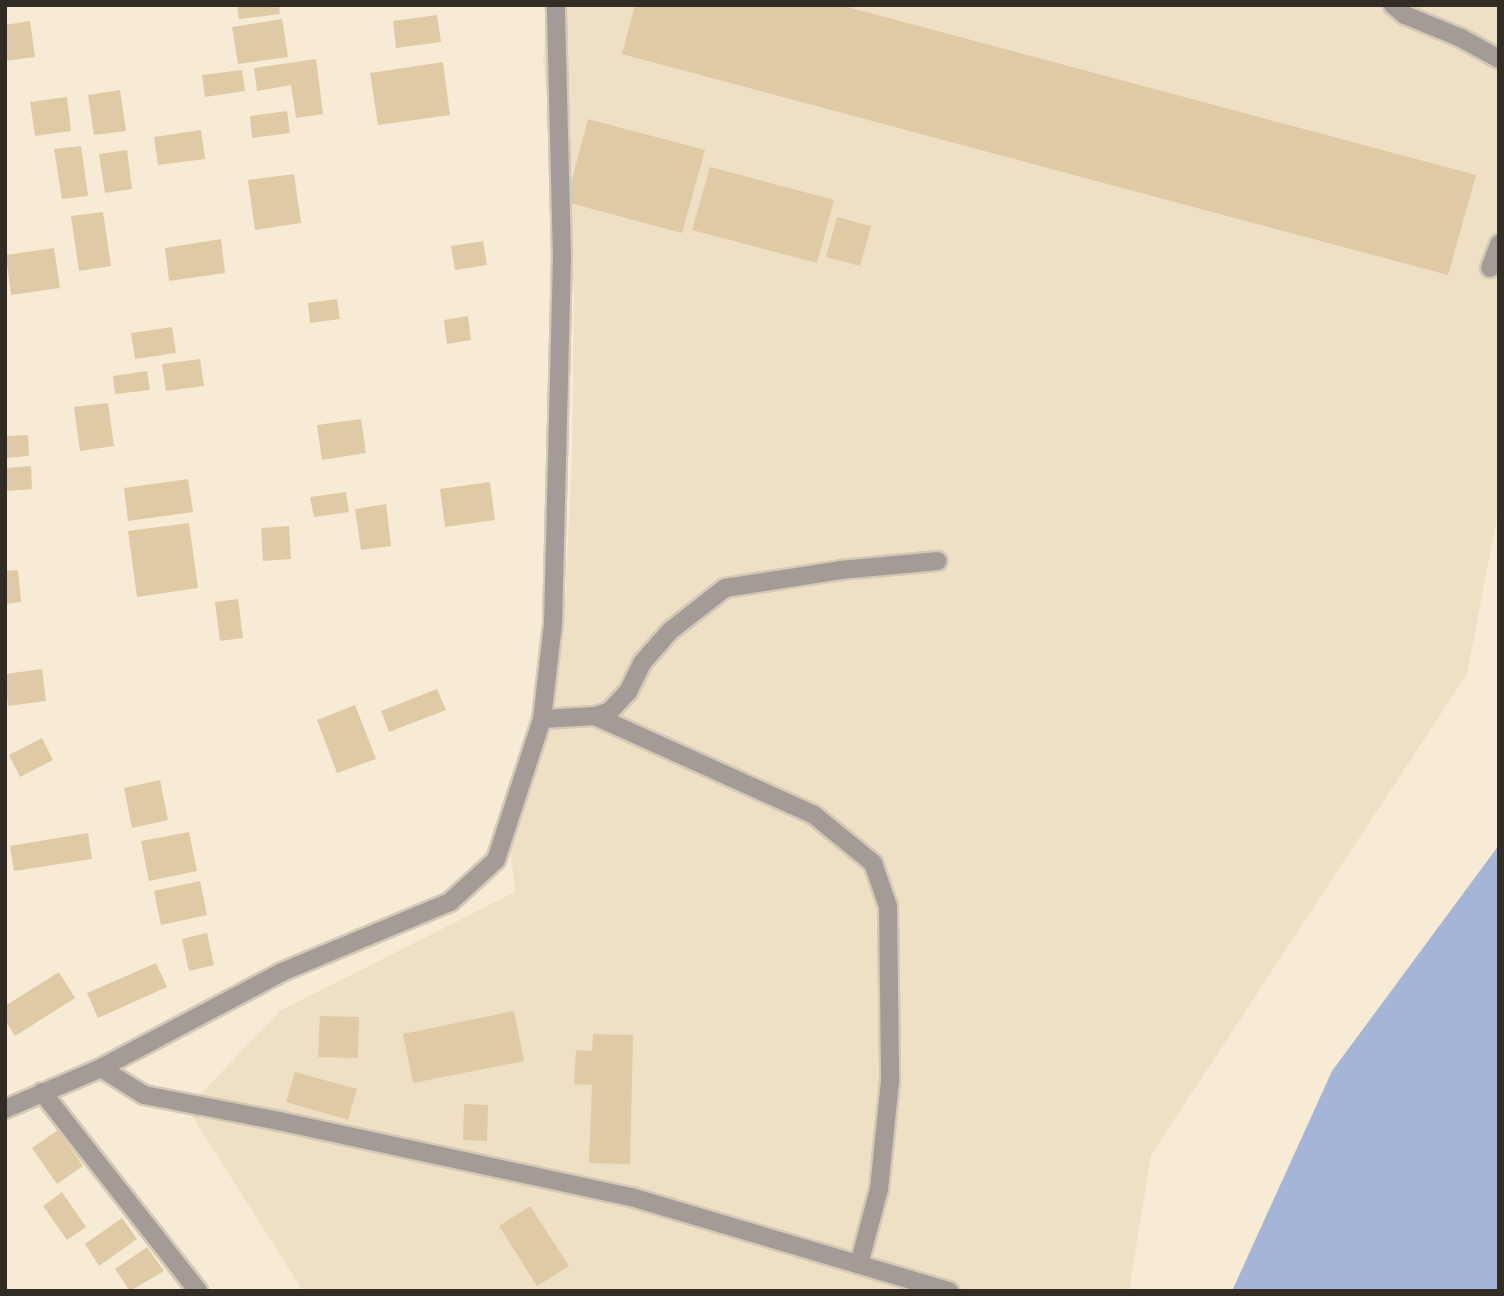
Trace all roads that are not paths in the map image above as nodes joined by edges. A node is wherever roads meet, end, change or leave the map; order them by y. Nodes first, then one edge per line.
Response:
1 (556, 5) edge
2 (1393, 5) edge
3 (1499, 59) edge
4 (1499, 244) edge
5 (1490, 268) dead end
6 (938, 561) dead end
7 (595, 716) junction
8 (542, 719) junction
9 (101, 1069) junction
10 (42, 1092) junction
11 (5, 1109) edge
12 (859, 1264) junction
13 (198, 1291) edge
14 (949, 1291) edge

1 - 8 street
2 - 3 street
4 - 5 street
6 - 7 street
7 - 8 street
7 - 12 street
8 - 9 street
9 - 10 street
9 - 12 street
10 - 11 street
10 - 13 street
12 - 14 street

